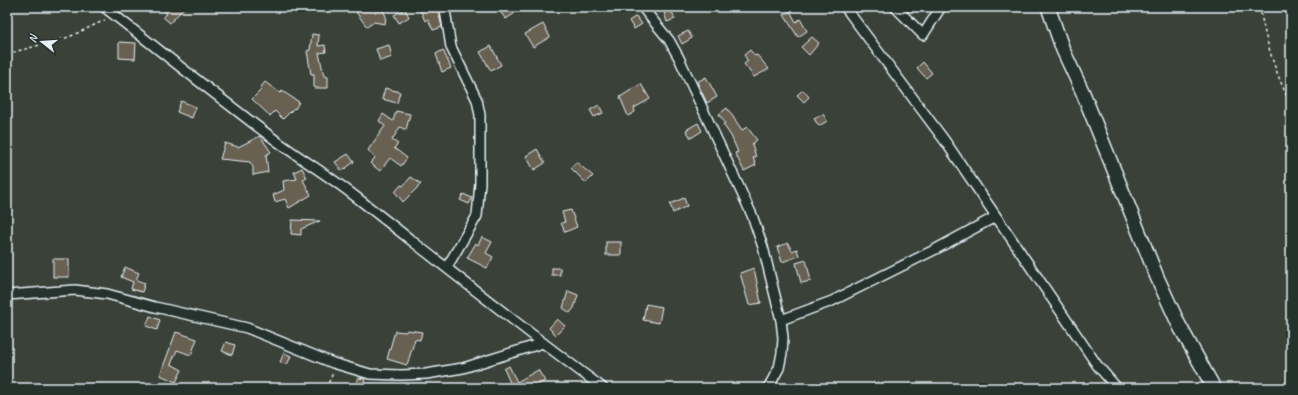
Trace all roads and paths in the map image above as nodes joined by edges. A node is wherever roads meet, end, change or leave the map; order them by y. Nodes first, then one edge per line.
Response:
1 (104, 7) edge
2 (443, 7) edge
3 (642, 7) edge
4 (845, 7) edge
5 (895, 7) edge
6 (941, 7) edge
7 (1048, 7) edge
8 (1260, 7) edge
9 (114, 15) junction
10 (7, 54) edge
11 (1291, 105) edge
12 (995, 217) junction
13 (447, 267) junction
14 (7, 295) edge
15 (781, 320) junction
16 (543, 343) junction
17 (337, 364) junction
18 (326, 388) edge
19 (603, 388) edge
20 (768, 388) edge
21 (1117, 388) edge
22 (1214, 388) edge

1 - 9 street
2 - 13 street
3 - 15 street
4 - 12 street
5 - 6 street
7 - 22 main road
8 - 11 path
9 - 10 path
9 - 13 street
12 - 15 street
12 - 21 street
13 - 16 street
14 - 17 street
15 - 20 street
16 - 17 street
16 - 19 street
17 - 18 path

